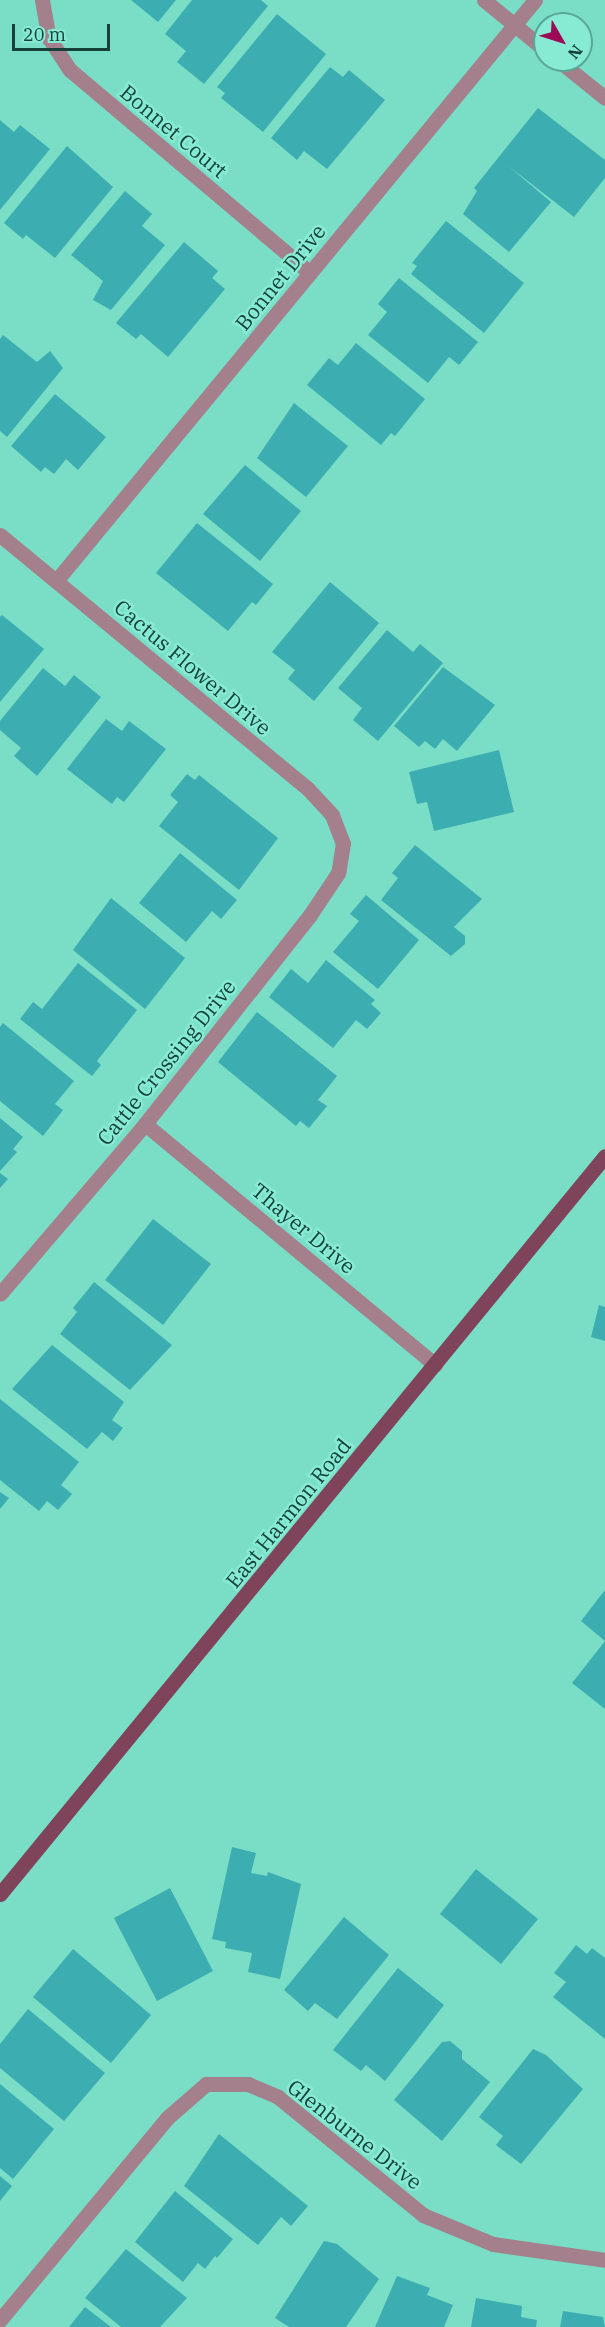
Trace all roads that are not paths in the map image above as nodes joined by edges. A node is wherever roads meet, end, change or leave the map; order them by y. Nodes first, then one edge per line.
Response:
1 (42, 0) edge
2 (484, 0) edge
3 (535, 0) edge
4 (514, 25) junction
5 (533, 40) edge
6 (573, 72) edge
7 (605, 98) edge
8 (310, 273) junction
9 (0, 535) edge
10 (56, 581) junction
11 (343, 843) joint
12 (145, 1124) junction
13 (605, 1156) edge
14 (0, 1294) edge
15 (435, 1365) junction
16 (0, 1894) edge
17 (605, 2260) edge
18 (0, 2320) edge

1 - 8 street, Bonnet Court
2 - 4 street
3 - 4 street, Bonnet Drive
4 - 5 street
4 - 8 street, Bonnet Drive
6 - 7 street
8 - 10 street, Bonnet Drive
9 - 10 street, Cactus Flower Drive
10 - 11 street, Cactus Flower Drive
11 - 12 street, Cattle Crossing Drive
12 - 14 street, Cattle Crossing Drive
12 - 15 street, Thayer Drive
13 - 15 main road, East Harmon Road
15 - 16 main road, East Harmon Road
17 - 18 street, Glenburne Drive

